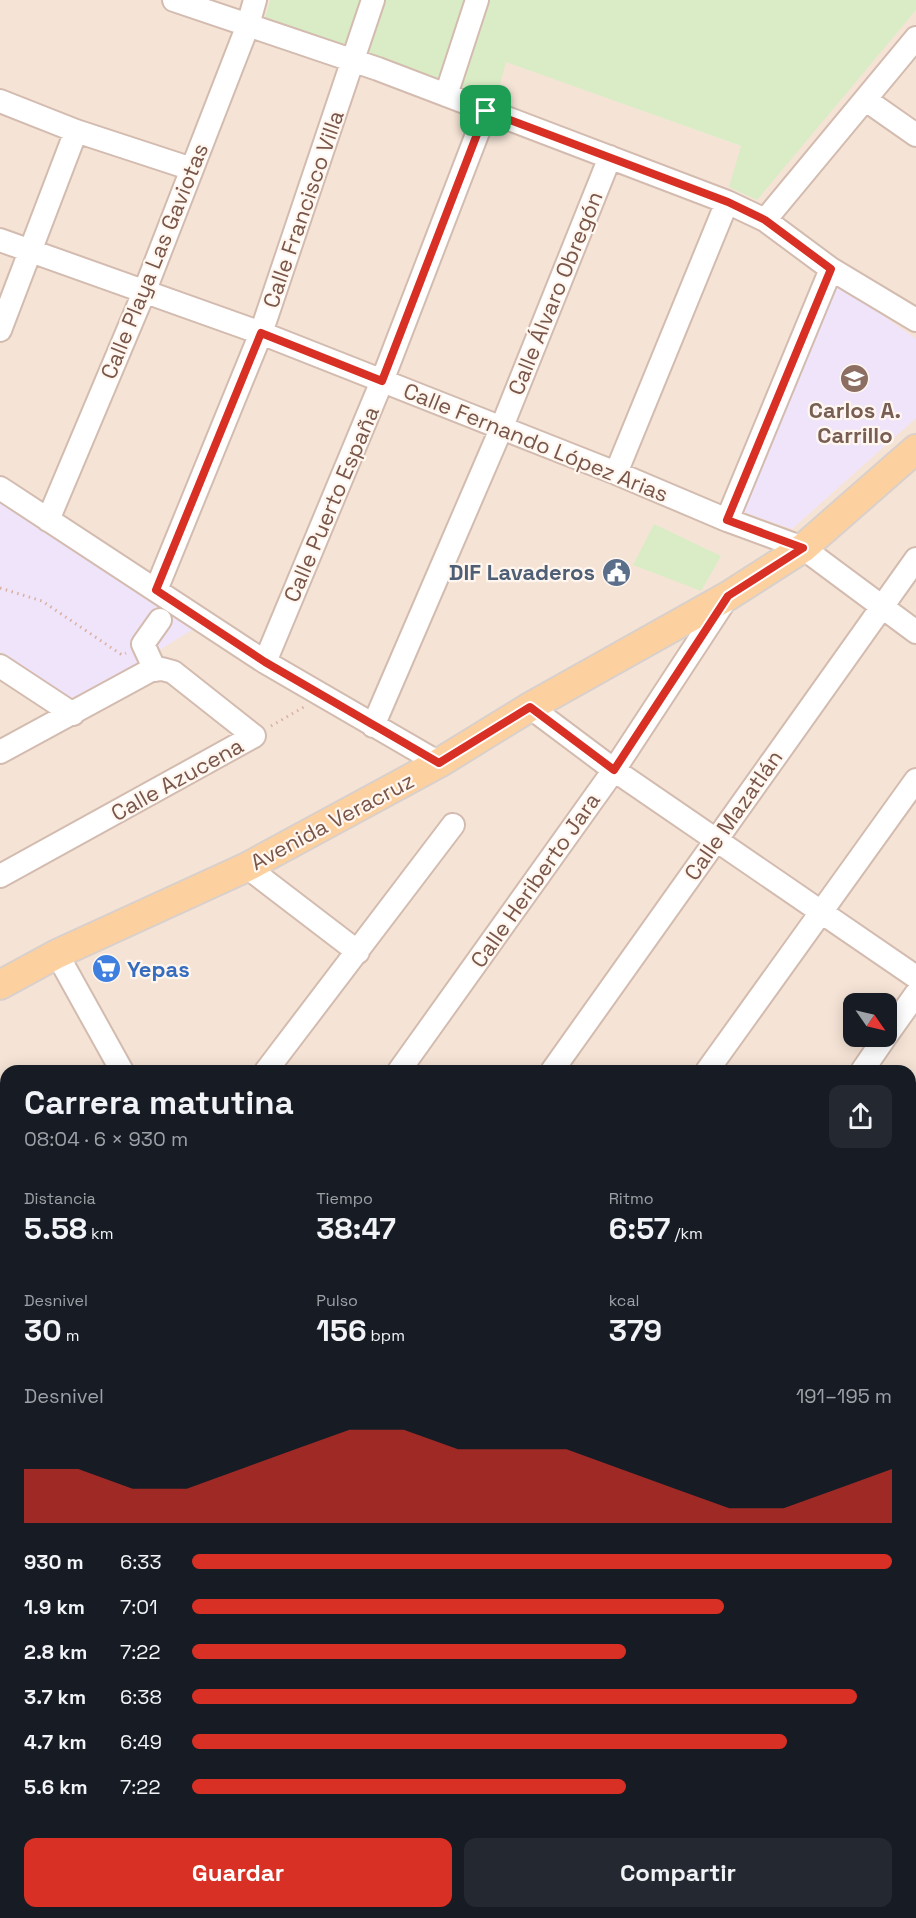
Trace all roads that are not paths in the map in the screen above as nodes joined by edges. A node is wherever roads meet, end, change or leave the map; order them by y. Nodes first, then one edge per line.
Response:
1 (174, 0) edge
2 (255, 0) edge
3 (373, 0) edge
4 (477, 0) edge
5 (248, 25) junction
6 (916, 38) edge
7 (354, 61) junction
8 (446, 95) junction
9 (866, 100) junction
10 (0, 101) edge
11 (486, 111) junction
12 (76, 131) junction
13 (916, 135) edge
14 (610, 157) junction
15 (192, 169) junction
16 (728, 202) junction
17 (765, 220) junction
18 (0, 240) edge
19 (32, 251) junction
20 (831, 269) junction
21 (145, 290) junction
22 (916, 320) edge
23 (0, 330) edge
24 (261, 333) junction
25 (382, 381) junction
26 (501, 429) junction
27 (916, 449) edge
28 (616, 472) junction
29 (0, 488) edge
30 (48, 520) junction
31 (727, 520) junction
32 (803, 548) junction
33 (916, 559) edge
34 (156, 590) junction
35 (728, 596) junction
36 (882, 607) junction
37 (160, 620) dead end
38 (916, 632) edge
39 (265, 662) junction
40 (0, 666) edge
41 (158, 669) junction
42 (530, 707) junction
43 (73, 714) junction
44 (373, 726) junction
45 (0, 752) edge
46 (439, 763) junction
47 (614, 770) junction
48 (916, 780) edge
49 (453, 825) dead end
50 (716, 838) junction
51 (247, 867) junction
52 (0, 876) edge
53 (822, 911) junction
54 (358, 952) junction
55 (57, 954) junction
56 (916, 977) edge
57 (0, 985) edge
58 (916, 994) edge
59 (897, 1021) edge
60 (878, 1047) edge
61 (119, 1065) edge
62 (271, 1065) edge
63 (403, 1065) edge
64 (556, 1065) edge
65 (711, 1065) edge
66 (866, 1065) edge

1 - 5 street
2 - 5 street, Calle Playa Las Gaviotas
3 - 7 street, Calle Francisco Villa
4 - 8 street
5 - 7 street
5 - 15 street, Calle Playa Las Gaviotas
6 - 9 street
7 - 8 street
7 - 24 street, Calle Francisco Villa
8 - 11 street
9 - 13 street
9 - 17 street
10 - 12 street
11 - 14 street
11 - 25 street, Calle Puerto España
12 - 15 street
12 - 19 street
14 - 16 street
14 - 26 street, Calle Álvaro Obregón
15 - 21 street, Calle Playa Las Gaviotas
16 - 17 street
16 - 28 street
17 - 20 street
18 - 19 street, Calle Fernando López Arias
19 - 21 street, Calle Fernando López Arias
19 - 23 street
20 - 22 street
20 - 31 street
21 - 24 street, Calle Fernando López Arias
21 - 30 street, Calle Playa Las Gaviotas
24 - 25 street, Calle Fernando López Arias
24 - 34 street, Calle Francisco Villa
25 - 26 street, Calle Fernando López Arias
25 - 39 street, Calle Puerto España
26 - 28 street, Calle Fernando López Arias
26 - 44 street, Calle Álvaro Obregón
27 - 32 main road, Avenida Veracruz
28 - 31 street, Calle Fernando López Arias
29 - 30 street
30 - 34 street
31 - 32 street, Calle Fernando López Arias
32 - 35 main road, Avenida Veracruz
32 - 36 street, Calle Fernando López Arias
33 - 36 street, Calle Mazatlán
34 - 39 street
35 - 42 main road, Avenida Veracruz
35 - 47 street, Calle Heriberto Jara
36 - 38 street, Calle Fernando López Arias
36 - 50 street, Calle Mazatlán
37 - 41 street
39 - 44 street
40 - 43 street
41 - 43 street
41 - 52 street, Calle Azucena
42 - 46 main road, Avenida Veracruz
42 - 47 street
43 - 45 street
44 - 46 street
46 - 51 main road, Avenida Veracruz
47 - 50 street
47 - 63 street, Calle Heriberto Jara
48 - 53 street
49 - 54 street
50 - 53 street
50 - 64 street, Calle Mazatlán
51 - 54 street
51 - 55 main road, Avenida Veracruz
53 - 56 street
53 - 65 street
54 - 62 street
55 - 57 main road, Avenida Veracruz
55 - 61 street
58 - 59 street
60 - 66 street

